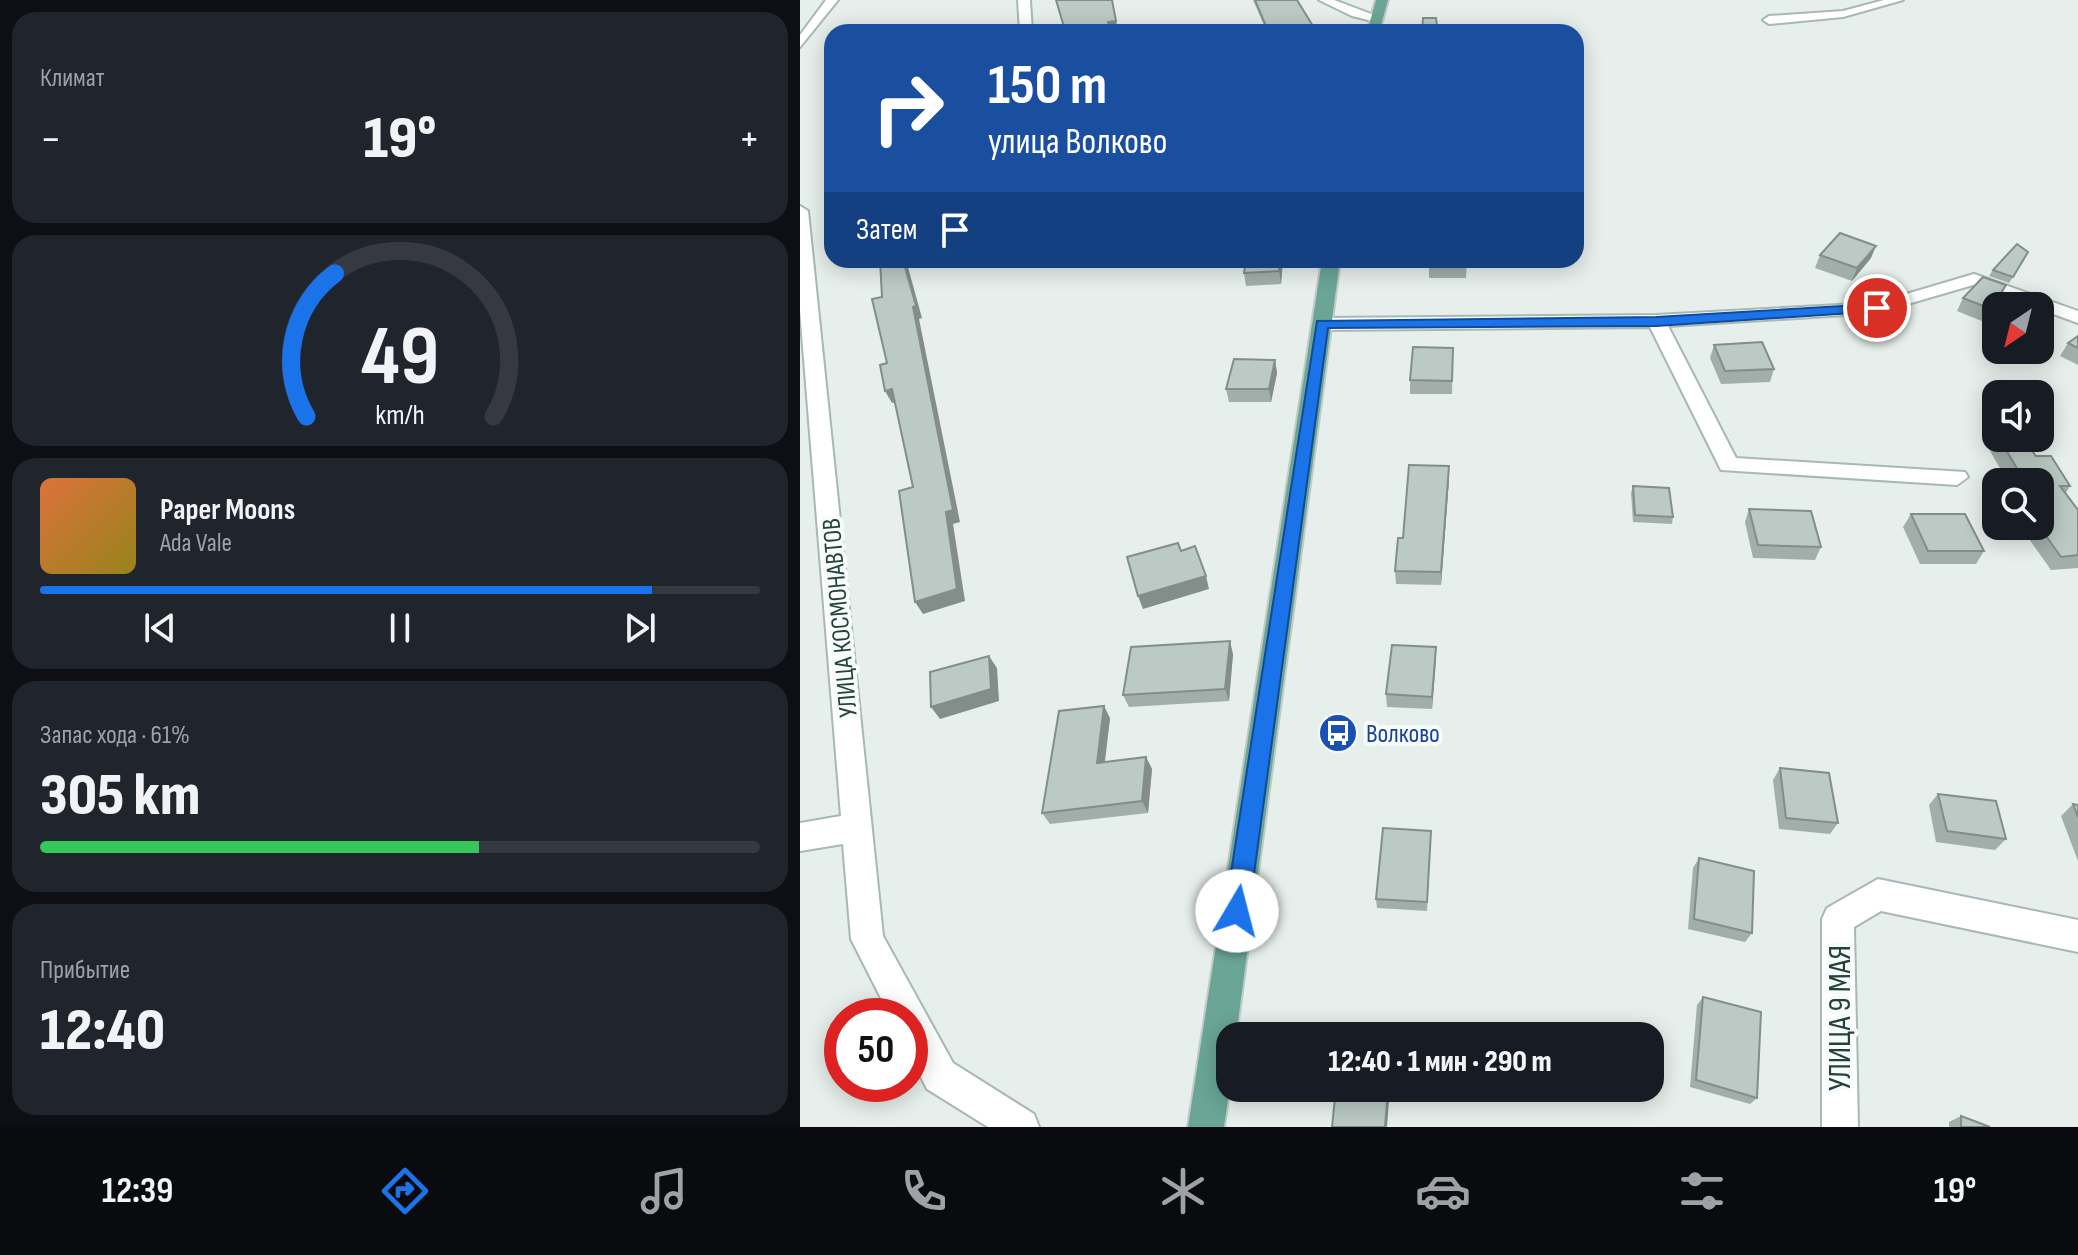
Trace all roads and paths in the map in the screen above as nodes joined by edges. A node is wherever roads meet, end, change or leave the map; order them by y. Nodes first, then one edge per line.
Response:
1 (832, 0) edge
2 (1024, 0) edge
3 (1325, 0) edge
4 (1382, 0) edge
5 (1897, 0) edge
6 (1376, 18) junction
7 (1769, 20) dead end
8 (1026, 24) edge
9 (1375, 24) edge
10 (800, 43) edge
11 (800, 211) edge
12 (1330, 268) edge
13 (2078, 317) edge
14 (1656, 321) junction
15 (1322, 324) junction
16 (1957, 477) dead end
17 (859, 827) junction
18 (800, 837) edge
19 (2078, 936) edge
20 (898, 998) edge
21 (928, 1054) edge
22 (1021, 1127) edge
23 (1206, 1127) edge
24 (1840, 1127) edge

1 - 10 street
2 - 8 street
3 - 6 street
4 - 6 main road
5 - 7 street
6 - 9 main road
11 - 17 street, УЛИЦА КОСМОНАВТОВ
12 - 15 main road
13 - 14 street
14 - 15 street
14 - 16 street
15 - 23 main road
17 - 18 street
17 - 20 street, УЛИЦА КОСМОНАВТОВ
19 - 24 street, УЛИЦА 9 МАЯ
21 - 22 street, УЛИЦА КОСМОНАВТОВ

